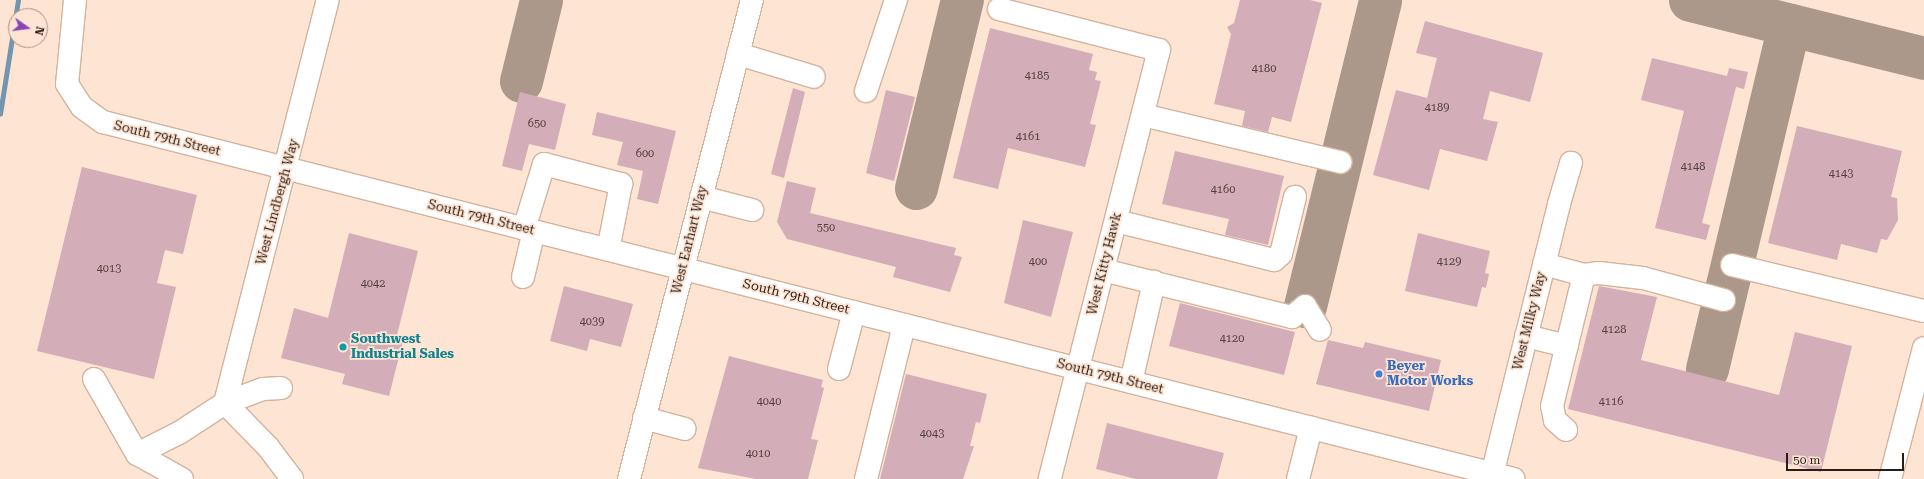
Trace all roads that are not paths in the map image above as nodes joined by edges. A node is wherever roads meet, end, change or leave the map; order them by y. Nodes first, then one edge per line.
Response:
1 (75, 0) edge
2 (328, 0) edge
3 (752, 0) edge
4 (896, 0) edge
5 (999, 9) dead end
6 (738, 54) junction
7 (814, 77) dead end
8 (866, 91) dead end
9 (1143, 115) junction
10 (1340, 162) dead end
11 (1571, 163) dead end
12 (287, 169) junction
13 (701, 197) junction
14 (1295, 197) dead end
15 (752, 210) dead end
16 (1116, 221) junction
17 (529, 230) junction
18 (608, 250) junction
19 (1544, 264) junction
20 (1732, 265) dead end
21 (683, 269) junction
22 (1103, 270) junction
23 (1584, 275) junction
24 (523, 277) dead end
25 (1154, 282) junction
26 (1724, 300) dead end
27 (1924, 311) edge
28 (854, 312) junction
29 (904, 325) junction
30 (1320, 330) dead end
31 (1526, 336) junction
32 (1567, 346) junction
33 (1924, 348) edge
34 (839, 369) dead end
35 (1078, 369) junction
36 (94, 379) dead end
37 (1131, 382) junction
38 (280, 388) dead end
39 (225, 403) junction
40 (644, 418) junction
41 (685, 428) dead end
42 (1311, 428) junction
43 (1566, 430) dead end
44 (137, 454) junction
45 (1492, 476) edge
46 (182, 479) edge
47 (292, 479) edge
48 (629, 479) edge
49 (866, 479) edge
50 (1050, 479) edge
51 (1298, 479) edge
52 (1514, 479) edge
53 (1890, 479) edge

1 - 12 street, South 79th Street
2 - 12 street, West Lindbergh Way
3 - 6 street, West Earhart Way
4 - 8 street
5 - 9 street, West Kitty Hawk
6 - 7 street
6 - 13 street, West Earhart Way
9 - 10 street
9 - 16 street, West Kitty Hawk
11 - 19 street, West Milky Way
12 - 17 street, South 79th Street
12 - 39 street, West Lindbergh Way
13 - 15 street
13 - 21 street, West Earhart Way
14 - 16 street
16 - 22 street, West Kitty Hawk
17 - 18 street, South 79th Street
17 - 18 street
17 - 24 street
18 - 21 street, South 79th Street
19 - 23 street
19 - 31 street, West Milky Way
20 - 27 street
21 - 28 street, South 79th Street
21 - 40 street, West Earhart Way
22 - 25 street
22 - 35 street, West Kitty Hawk
23 - 26 street
23 - 32 street
25 - 30 street
25 - 37 street
28 - 29 street, South 79th Street
28 - 34 street
29 - 35 street, South 79th Street
29 - 49 street
31 - 32 street
31 - 45 street, West Milky Way
32 - 43 street
33 - 53 street
35 - 37 street, South 79th Street
35 - 50 street, West Kitty Hawk
36 - 44 street
37 - 42 street, South 79th Street
38 - 39 street
39 - 44 street
39 - 47 street
40 - 41 street
40 - 48 street, West Earhart Way
42 - 45 street, South 79th Street
42 - 51 street
44 - 46 street
45 - 52 street, South 79th Street

